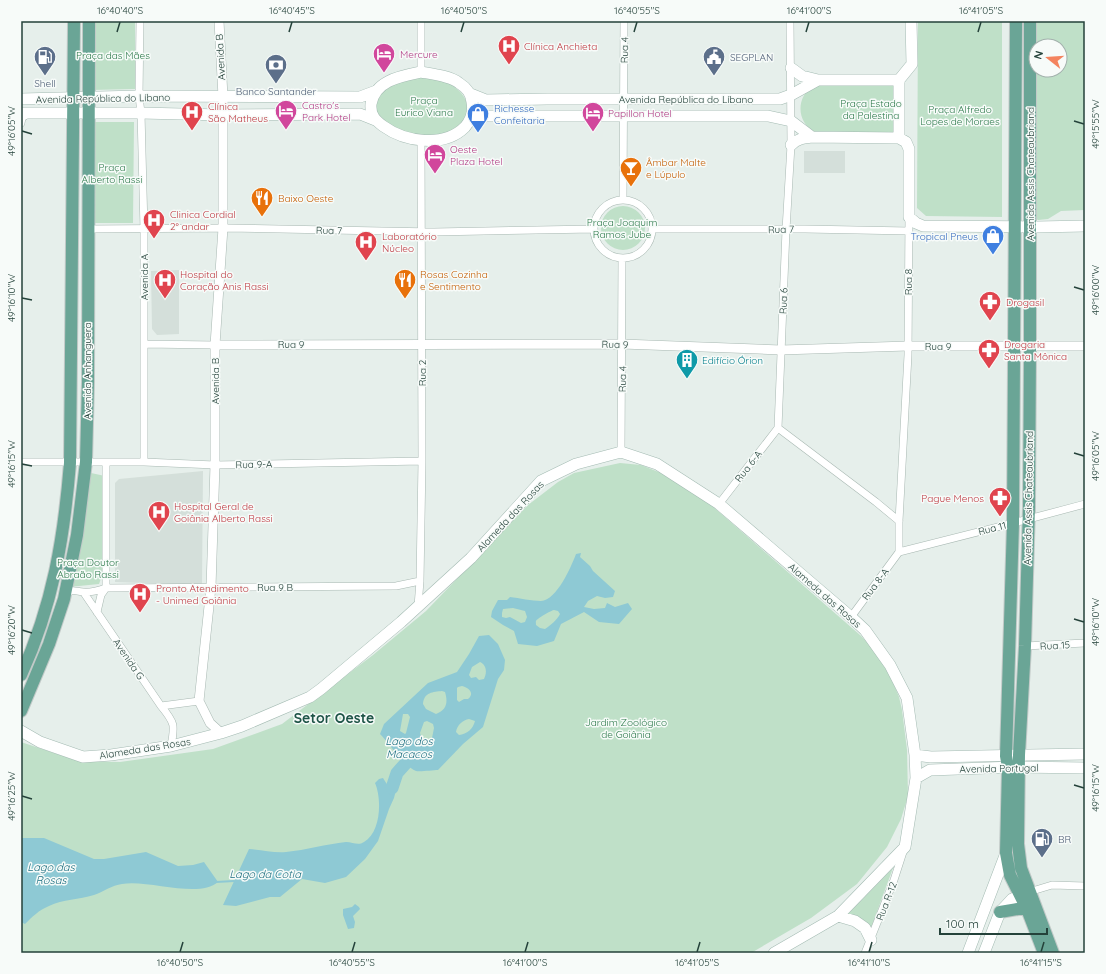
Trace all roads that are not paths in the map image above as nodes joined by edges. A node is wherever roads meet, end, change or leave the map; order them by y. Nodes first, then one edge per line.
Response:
1 (74, 21) edge
2 (89, 21) edge
3 (140, 21) edge
4 (218, 21) edge
5 (422, 21) edge
6 (624, 21) edge
7 (790, 21) edge
8 (911, 21) edge
9 (1016, 21) edge
10 (1030, 21) edge
11 (791, 68) junction
12 (422, 72) junction
13 (818, 80) junction
14 (899, 80) junction
15 (376, 91) junction
16 (471, 94) junction
17 (791, 95) junction
18 (140, 96) junction
19 (222, 97) junction
20 (74, 98) junction
21 (89, 98) junction
22 (21, 99) edge
23 (547, 99) junction
24 (624, 99) junction
25 (25, 113) edge
26 (74, 113) junction
27 (89, 113) junction
28 (141, 113) junction
29 (222, 115) junction
30 (547, 116) junction
31 (624, 116) junction
32 (471, 119) junction
33 (374, 120) junction
34 (791, 122) junction
35 (21, 123) edge
36 (812, 136) junction
37 (899, 138) junction
38 (421, 140) junction
39 (791, 145) junction
40 (623, 199) junction
41 (909, 217) junction
42 (1085, 226) edge
43 (1014, 227) junction
44 (1030, 227) junction
45 (223, 228) junction
46 (88, 229) junction
47 (144, 229) junction
48 (594, 229) junction
49 (652, 229) junction
50 (786, 230) junction
51 (909, 231) junction
52 (422, 232) junction
53 (622, 258) junction
54 (144, 344) junction
55 (214, 344) junction
56 (422, 344) junction
57 (622, 344) junction
58 (908, 346) junction
59 (1085, 346) edge
60 (1013, 347) junction
61 (1030, 347) junction
62 (781, 350) junction
63 (778, 428) junction
64 (621, 452) junction
65 (422, 461) junction
66 (21, 462) edge
67 (70, 462) junction
68 (86, 462) junction
69 (106, 462) junction
70 (144, 462) junction
71 (215, 465) junction
72 (719, 504) junction
73 (1085, 504) edge
74 (1029, 519) junction
75 (899, 522) junction
76 (1013, 523) junction
77 (900, 552) junction
78 (420, 581) junction
79 (212, 587) junction
80 (106, 588) junction
81 (68, 590) junction
82 (84, 592) junction
83 (418, 606) junction
84 (97, 612) junction
85 (851, 617) junction
86 (1085, 643) edge
87 (1025, 646) junction
88 (21, 675) edge
89 (199, 701) junction
90 (161, 706) junction
91 (21, 711) edge
92 (21, 731) edge
93 (221, 733) junction
94 (171, 746) junction
95 (1085, 754) edge
96 (915, 755) junction
97 (1019, 755) junction
98 (931, 757) junction
99 (1011, 764) junction
100 (1085, 768) edge
101 (930, 770) junction
102 (916, 778) junction
103 (905, 847) junction
104 (1006, 853) junction
105 (1085, 886) edge
106 (1025, 894) junction
107 (1027, 909) junction
108 (1000, 912) junction
109 (838, 916) junction
110 (871, 940) junction
111 (774, 953) edge
112 (865, 953) edge
113 (968, 953) edge
114 (984, 953) edge
115 (1044, 953) edge
116 (1053, 953) edge

1 - 20 main road, Avenida Anhanguera
2 - 21 main road, Avenida Anhanguera
3 - 18 street, Avenida A
4 - 19 street, Avenida B
5 - 12 street
6 - 24 street, Rua 4
7 - 11 street, Rua 6
8 - 14 main road
9 - 43 main road, Avenida Assis Chateaubriand
10 - 44 main road, Avenida Assis Chateaubriand
11 - 13 main road
11 - 17 street, Rua 6
12 - 15 main road
12 - 16 main road
13 - 14 main road, Avenida República do Líbano
13 - 17 main road, Avenida República do Líbano
14 - 37 main road
15 - 19 main road, Avenida República do Líbano
15 - 33 main road
16 - 23 main road, Avenida República do Líbano
16 - 32 main road
17 - 24 main road, Avenida República do Líbano
17 - 34 street, Rua 6
18 - 19 main road, Avenida República do Líbano
18 - 21 main road, Avenida República do Líbano
18 - 28 street, Avenida A
19 - 29 street, Avenida B
20 - 21 main road, Avenida República do Líbano
20 - 22 main road, Avenida República do Líbano
20 - 26 main road, Avenida Anhanguera
21 - 27 main road, Avenida Anhanguera
23 - 24 main road, Avenida República do Líbano
23 - 30 main road
24 - 31 street, Rua 4
25 - 26 main road, Avenida República do Líbano
25 - 35 street
26 - 27 main road, Avenida República do Líbano
26 - 67 main road, Avenida Anhanguera
27 - 28 main road, Avenida República do Líbano
27 - 46 main road, Avenida Anhanguera
28 - 29 main road, Avenida República do Líbano
28 - 47 street, Avenida A
29 - 33 main road, Avenida República do Líbano
29 - 45 street, Avenida B
30 - 31 main road, Avenida República do Líbano
30 - 32 main road, Avenida República do Líbano
31 - 34 main road, Avenida República do Líbano
31 - 40 street, Rua 4
32 - 38 main road
33 - 38 main road
34 - 36 main road, Avenida República do Líbano
34 - 39 street, Rua 6
36 - 37 main road
36 - 39 main road
37 - 41 main road, Rua 8
38 - 52 street, Rua 2
39 - 50 street, Rua 6
40 - 48 street
40 - 49 street
41 - 43 main road
41 - 51 street, Rua 8
42 - 44 main road
43 - 44 main road
43 - 60 main road, Avenida Assis Chateaubriand
44 - 61 main road, Avenida Assis Chateaubriand
45 - 47 street, Rua 7
45 - 52 street, Rua 7
45 - 55 street, Avenida B
46 - 47 street, Rua 7
46 - 68 main road, Avenida Anhanguera
47 - 54 street, Avenida A
48 - 52 street, Rua 7
48 - 53 street
49 - 50 street, Rua 7
49 - 53 street
50 - 51 street, Rua 7
50 - 62 street, Rua 6
51 - 58 street, Rua 8
52 - 56 street, Rua 2
53 - 57 street, Rua 4
54 - 55 street, Rua 9
54 - 70 street, Avenida A
55 - 56 street, Rua 9
55 - 71 street, Avenida B
56 - 57 street, Rua 9
56 - 65 street, Rua 2
57 - 62 street, Rua 9
57 - 64 street, Rua 4
58 - 60 street, Rua 9
58 - 62 street, Rua 9
58 - 75 street, Rua 8
59 - 61 street, Rua 9
60 - 61 street, Rua 9
60 - 76 main road, Avenida Assis Chateaubriand
61 - 74 main road, Avenida Assis Chateaubriand
62 - 63 street, Rua 6
63 - 72 street, Rua 6-A
63 - 75 street
64 - 72 main road, Alameda das Rosas
64 - 83 main road, Alameda das Rosas
65 - 71 street, Rua 9-A
65 - 78 street, Rua 2
66 - 67 street
67 - 68 street, Rua 9-A
67 - 88 main road, Avenida Anhanguera
68 - 69 street, Rua 9-A
68 - 81 main road, Avenida Anhanguera
69 - 70 street, Rua 9-A
69 - 80 street
70 - 71 street, Rua 9-A
71 - 79 street, Avenida B
72 - 85 main road, Alameda das Rosas
73 - 74 street, Rua 11
74 - 76 street, Rua 11
74 - 87 main road, Avenida Assis Chateaubriand
75 - 77 street, Rua 8
76 - 77 street, Rua 11
76 - 99 main road, Avenida Assis Chateaubriand
77 - 85 street, Rua 8-A
78 - 79 street, Rua 9 B
78 - 83 street, Rua 2
79 - 80 street, Rua 9 B
79 - 89 street, Avenida B
80 - 82 street, Rua 9 B
80 - 84 street
81 - 82 street, Rua 9 B
81 - 91 main road, Avenida Anhanguera
82 - 84 street, Avenida G
83 - 93 main road, Alameda das Rosas
84 - 90 street, Avenida G
85 - 96 main road, Alameda das Rosas
86 - 87 street, Rua 15
87 - 97 main road, Avenida Assis Chateaubriand
89 - 90 street
89 - 93 street
90 - 94 street, Avenida G
92 - 94 main road, Alameda das Rosas
93 - 94 main road, Alameda das Rosas
95 - 97 main road, Avenida Portugal
96 - 98 main road, Avenida Portugal
96 - 102 main road, Alameda das Rosas
97 - 99 main road, Avenida Assis Chateaubriand
98 - 99 main road, Avenida Portugal
98 - 101 main road
99 - 100 main road, Avenida Portugal
99 - 101 main road, Avenida Portugal
99 - 104 main road, Avenida Assis Chateaubriand
99 - 106 main road, Avenida Assis Chateaubriand
101 - 102 main road, Avenida Portugal
102 - 103 main road, Alameda das Rosas
103 - 109 main road
103 - 110 street, Rua R-12
104 - 106 main road
104 - 113 main road, Avenida Assis Chateaubriand
105 - 106 street
106 - 107 main road
106 - 108 main road
106 - 116 main road
107 - 108 main road
107 - 115 main road
108 - 114 main road
109 - 110 main road
109 - 111 main road
110 - 112 street, Rua R-12

